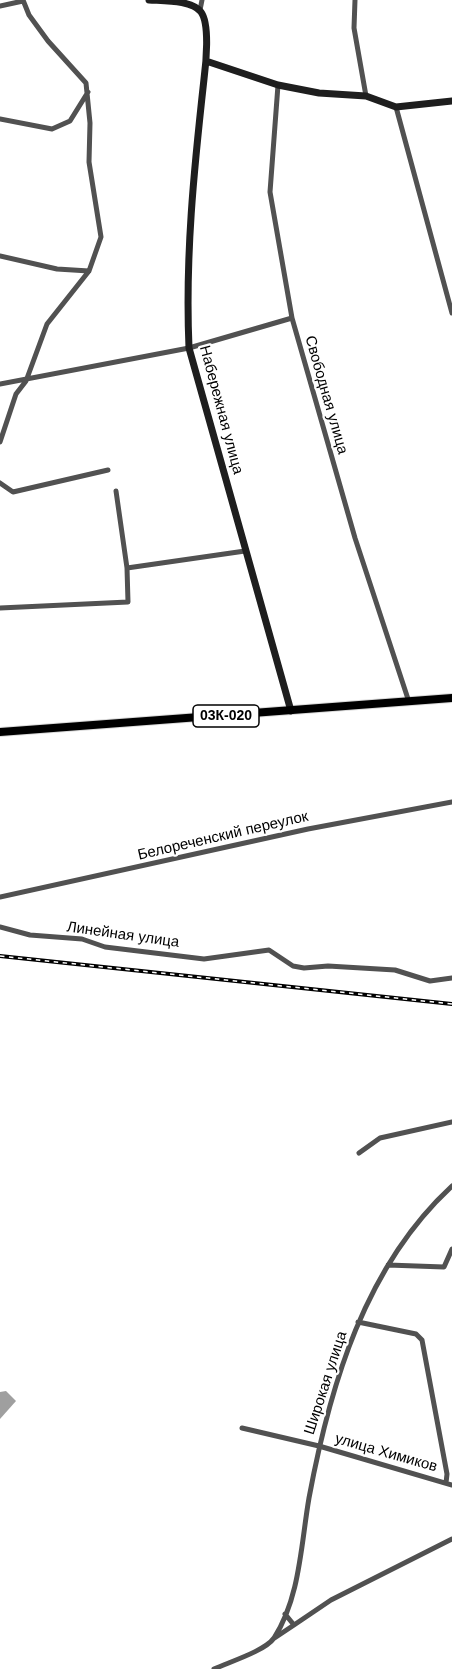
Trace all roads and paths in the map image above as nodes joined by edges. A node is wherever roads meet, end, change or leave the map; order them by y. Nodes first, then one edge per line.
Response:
1 (149, 0) edge
2 (202, 0) edge
3 (355, 0) edge
4 (23, 1) edge
5 (0, 6) edge
6 (200, 10) junction
7 (206, 61) junction
8 (278, 85) junction
9 (88, 92) junction
10 (366, 96) junction
11 (452, 101) edge
12 (396, 107) junction
13 (0, 119) edge
14 (0, 256) edge
15 (89, 271) junction
16 (452, 313) edge
17 (292, 318) junction
18 (189, 348) junction
19 (26, 381) junction
20 (0, 384) edge
21 (0, 442) edge
22 (108, 470) dead end
23 (0, 483) edge
24 (116, 491) dead end
25 (245, 551) junction
26 (127, 568) junction
27 (0, 608) edge
28 (452, 698) edge
29 (409, 702) junction
30 (291, 711) junction
31 (0, 732) edge
32 (452, 802) edge
33 (0, 897) edge
34 (0, 927) edge
35 (452, 978) edge
36 (452, 1122) edge
37 (359, 1153) dead end
38 (452, 1186) edge
39 (452, 1249) edge
40 (388, 1265) junction
41 (358, 1322) junction
42 (242, 1428) dead end
43 (319, 1446) junction
44 (449, 1484) edge
45 (452, 1539) edge
46 (285, 1614) junction
47 (294, 1625) junction
48 (273, 1640) junction
49 (214, 1669) edge

1 - 6 street
2 - 6 street, Набережная улица
3 - 10 street
4 - 5 street
4 - 9 street
6 - 7 street, Набережная улица
7 - 8 street
7 - 18 street, Набережная улица
8 - 10 street
8 - 17 street, Свободная улица
9 - 13 street
9 - 15 street
10 - 12 street
11 - 12 street
12 - 16 street
14 - 15 street
15 - 19 street
17 - 18 street
17 - 29 street, Свободная улица
18 - 19 street
18 - 25 street, Набережная улица
19 - 20 street
19 - 21 street
22 - 23 street
24 - 26 street
25 - 26 street
25 - 30 street, Набережная улица
26 - 27 street
28 - 29 main road, 03К-020
29 - 30 main road, 03К-020
30 - 31 main road, 03К-020
32 - 33 street, Белореченский переулок
34 - 35 street, Линейная улица
36 - 37 street
38 - 40 street, Широкая улица
39 - 40 street
40 - 41 street, Широкая улица
41 - 43 street, Широкая улица
41 - 44 street
42 - 43 street, улица Химиков
43 - 44 street, улица Химиков
43 - 46 street, Широкая улица
45 - 47 street
46 - 47 street
46 - 48 street, Широкая улица
47 - 48 street
48 - 49 street

